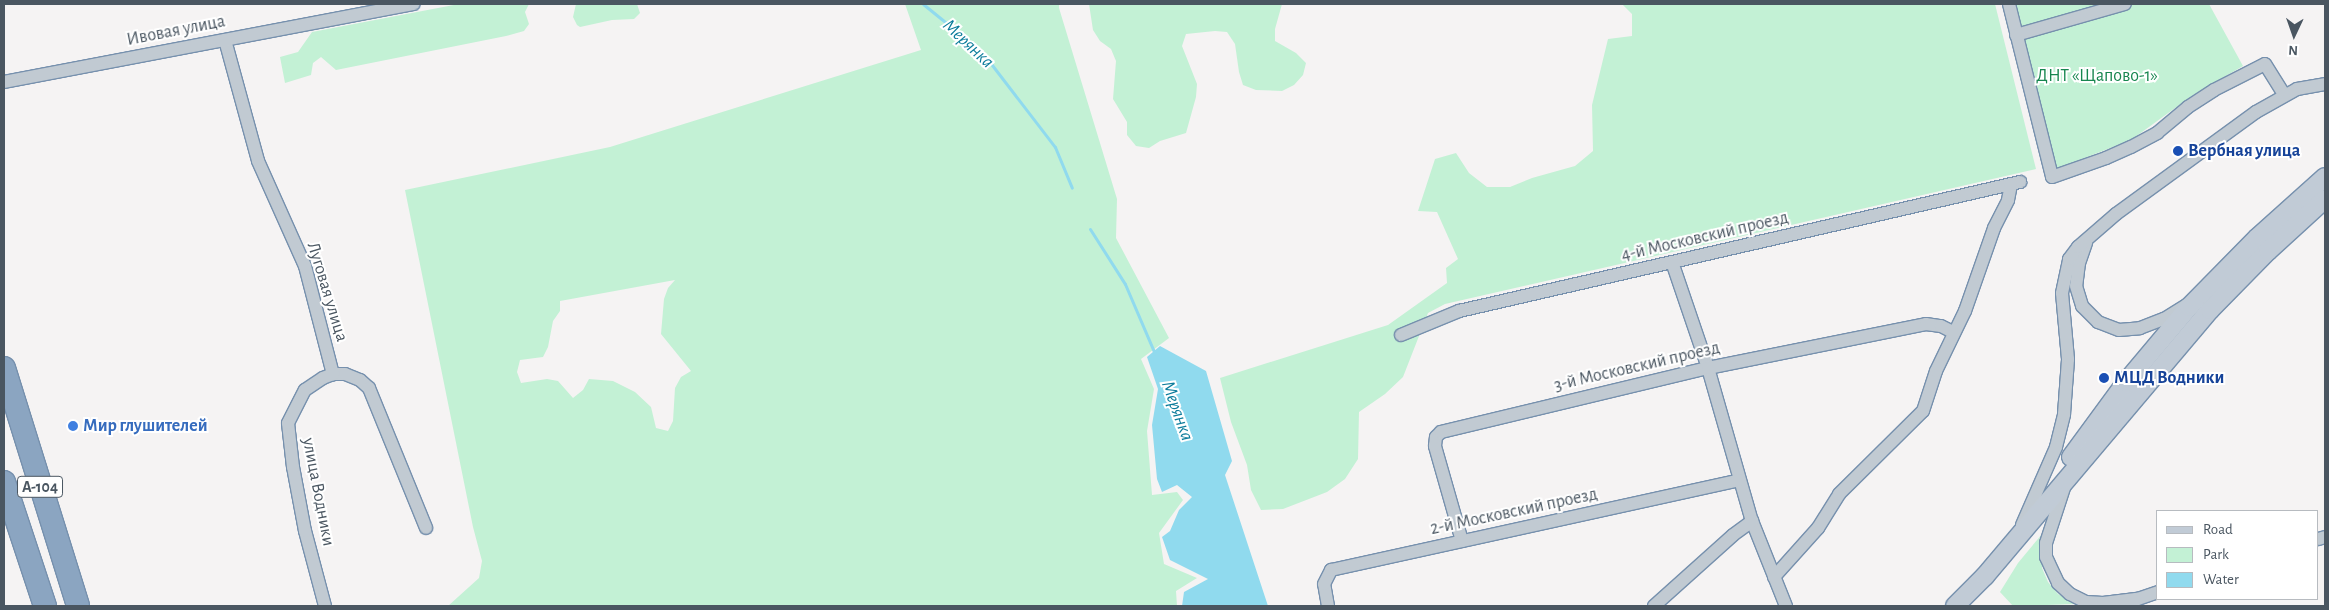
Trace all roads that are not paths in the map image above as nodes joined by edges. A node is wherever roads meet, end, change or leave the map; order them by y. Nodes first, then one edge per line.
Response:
1 (414, 4) edge
2 (2009, 4) edge
3 (2125, 4) edge
4 (2016, 34) junction
5 (225, 40) junction
6 (4, 82) edge
7 (2325, 84) edge
8 (2284, 94) junction
9 (2325, 177) edge
10 (2325, 199) edge
11 (2301, 210) junction
12 (2095, 231) junction
13 (1672, 262) junction
14 (2198, 298) junction
15 (1953, 332) junction
16 (1401, 335) dead end
17 (4, 368) edge
18 (1708, 368) junction
19 (333, 374) junction
20 (2068, 478) junction
21 (1739, 480) junction
22 (4, 482) edge
23 (1752, 520) junction
24 (426, 528) dead end
25 (2021, 528) junction
26 (1462, 541) junction
27 (2010, 546) junction
28 (1774, 577) junction
29 (2156, 593) edge
30 (2138, 598) junction
31 (1328, 605) edge
32 (45, 606) edge
33 (78, 606) edge
34 (325, 606) edge
35 (1654, 606) edge
36 (1786, 606) edge
37 (1955, 606) edge
38 (2115, 606) edge

1 - 5 street, Ивовая улица
2 - 4 street
3 - 4 street
4 - 8 street
5 - 6 street, Ивовая улица
5 - 19 street, Луговая улица
7 - 8 street
8 - 12 street
9 - 11 main road
10 - 11 main road
11 - 14 main road
11 - 20 main road
12 - 14 street
12 - 25 street
13 - 15 street, 4-й Московский проезд
13 - 16 street, 4-й Московский проезд
13 - 18 street
14 - 25 main road
15 - 18 street, 3-й Московский проезд
15 - 28 street
17 - 33 highway, А-104
18 - 21 street
18 - 26 street, 3-й Московский проезд
19 - 24 street
19 - 34 street, улица Водники
20 - 27 main road
20 - 30 street
21 - 23 street
21 - 26 street, 2-й Московский проезд
22 - 32 highway, А-104
23 - 28 street
23 - 35 street
25 - 27 main road
26 - 31 street, 2-й Московский проезд
27 - 37 main road
28 - 36 street
29 - 30 street
30 - 38 street

